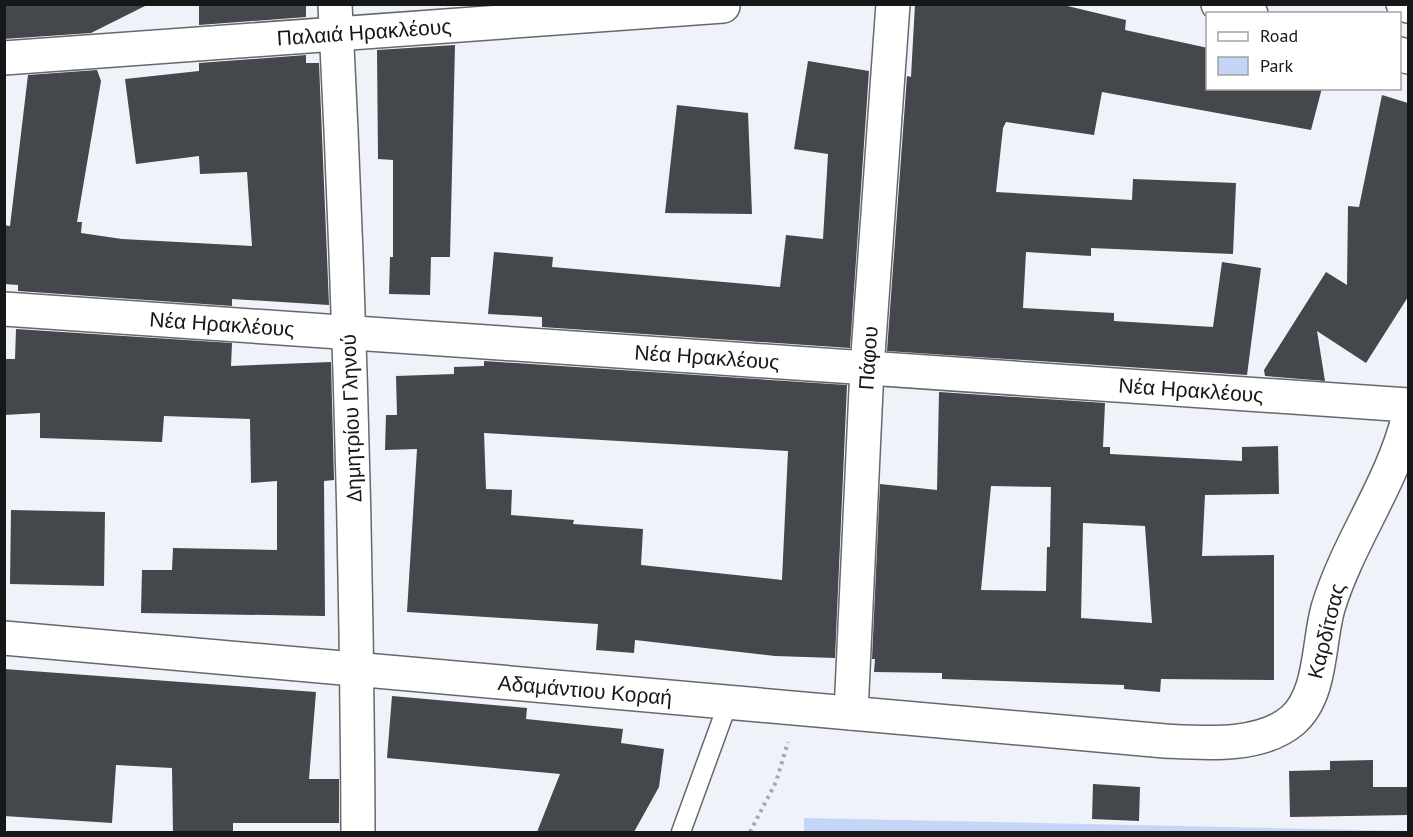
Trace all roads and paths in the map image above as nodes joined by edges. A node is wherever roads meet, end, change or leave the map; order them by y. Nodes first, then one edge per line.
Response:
1 (893, 4) edge
2 (1218, 4) edge
3 (1403, 4) edge
4 (723, 6) edge
5 (1408, 6) edge
6 (1244, 12) edge
7 (336, 19) edge
8 (4, 58) edge
9 (4, 309) edge
10 (348, 333) junction
11 (867, 368) junction
12 (1408, 405) edge
13 (1408, 419) edge
14 (4, 638) edge
15 (358, 669) junction
16 (728, 703) junction
17 (799, 709) junction
18 (851, 713) junction
19 (1165, 741) joint
20 (358, 832) edge
21 (681, 832) edge
22 (750, 832) edge

1 - 11 street, Πάφου
2 - 6 street
3 - 5 street
4 - 7 street, Παλαιά Ηρακλέους
7 - 8 street, Παλαιά Ηρακλέους
7 - 10 street, Δημητρίου Γληνού
9 - 10 street, Νέα Ηρακλέους
10 - 11 street, Νέα Ηρακλέους
10 - 15 street, Δημητρίου Γληνού
11 - 12 street, Νέα Ηρακλέους
11 - 18 street, Πάφου
13 - 19 street, Καρδίτσας
14 - 15 street, Αδαμάντιου Κοραή
15 - 16 street, Αδαμάντιου Κοραή
15 - 20 street, Δημητρίου Γληνού
16 - 17 street, Αδαμάντιου Κοραή
16 - 21 lane
17 - 18 street, Αδαμάντιου Κοραή
17 - 22 path
18 - 19 street, Αδαμάντιου Κοραή

